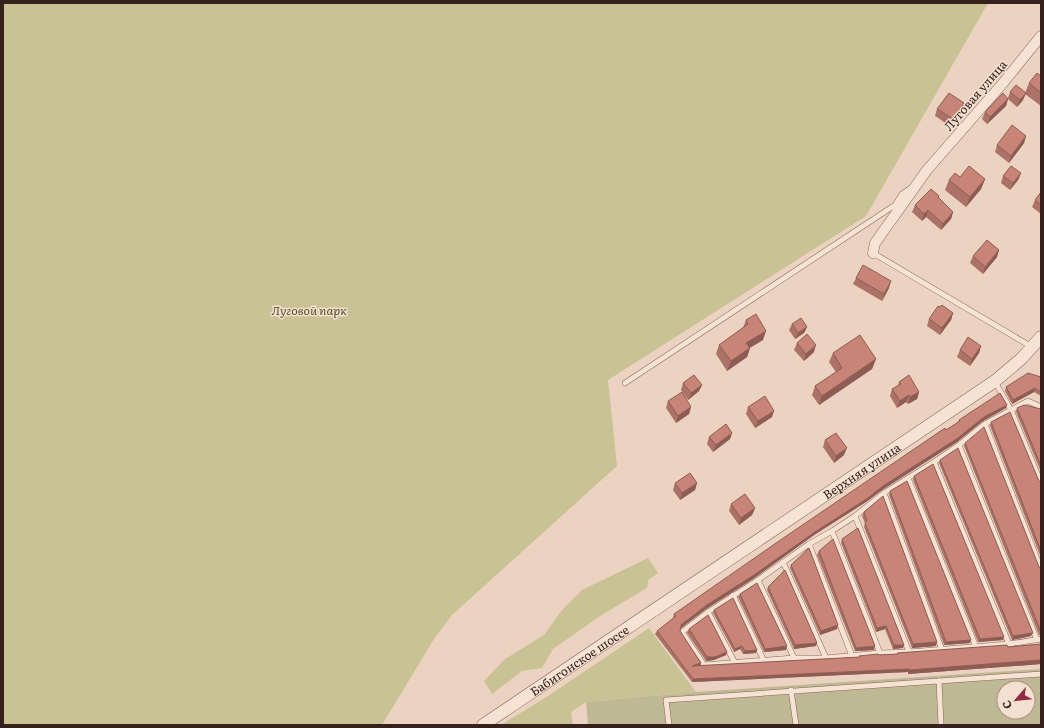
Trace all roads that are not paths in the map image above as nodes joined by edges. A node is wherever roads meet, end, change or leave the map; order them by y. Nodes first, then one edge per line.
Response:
1 (1041, 36) edge
2 (917, 184) junction
3 (873, 253) joint
4 (1041, 337) edge
5 (1032, 347) junction
6 (995, 381) junction
7 (625, 382) dead end
8 (1041, 407) edge
9 (1011, 410) junction
10 (985, 424) junction
11 (959, 445) junction
12 (934, 462) junction
13 (908, 478) junction
14 (1041, 483) edge
15 (884, 493) junction
16 (855, 516) junction
17 (832, 531) junction
18 (809, 544) junction
19 (783, 562) junction
20 (1041, 569) edge
21 (758, 580) junction
22 (733, 595) junction
23 (675, 596) joint
24 (708, 612) junction
25 (1039, 639) edge
26 (1009, 644) junction
27 (976, 647) junction
28 (942, 650) junction
29 (909, 652) junction
30 (880, 653) junction
31 (852, 656) junction
32 (794, 658) junction
33 (826, 658) junction
34 (764, 661) junction
35 (735, 663) junction
36 (1041, 674) edge
37 (939, 681) junction
38 (791, 690) junction
39 (483, 725) edge
40 (669, 725) edge
41 (796, 725) edge
42 (942, 725) edge

1 - 2 street, Луговая улица
2 - 3 street, Луговая улица
2 - 7 lane
3 - 5 lane
4 - 5 street, Верхняя улица
5 - 6 street, Верхняя улица
6 - 9 lane
6 - 23 street, Верхняя улица
8 - 9 lane
9 - 10 lane
9 - 14 lane
10 - 11 lane
10 - 20 lane
11 - 12 lane
11 - 25 lane
12 - 13 lane
12 - 26 lane
13 - 15 lane
13 - 27 lane
15 - 16 lane
15 - 28 lane
16 - 17 lane
16 - 29 lane
17 - 18 lane
17 - 30 lane
18 - 19 lane
18 - 31 lane
19 - 21 lane
19 - 33 lane
21 - 22 lane
21 - 32 lane
22 - 24 lane
22 - 34 lane
23 - 39 street, Бабигонское шоссе
24 - 35 lane
24 - 35 lane
25 - 26 lane
26 - 27 lane
27 - 28 lane
28 - 29 lane
29 - 30 lane
30 - 31 lane
31 - 33 lane
32 - 33 lane
32 - 34 lane
34 - 35 lane
36 - 37 lane
37 - 38 lane
37 - 42 lane
38 - 40 lane
38 - 41 lane

